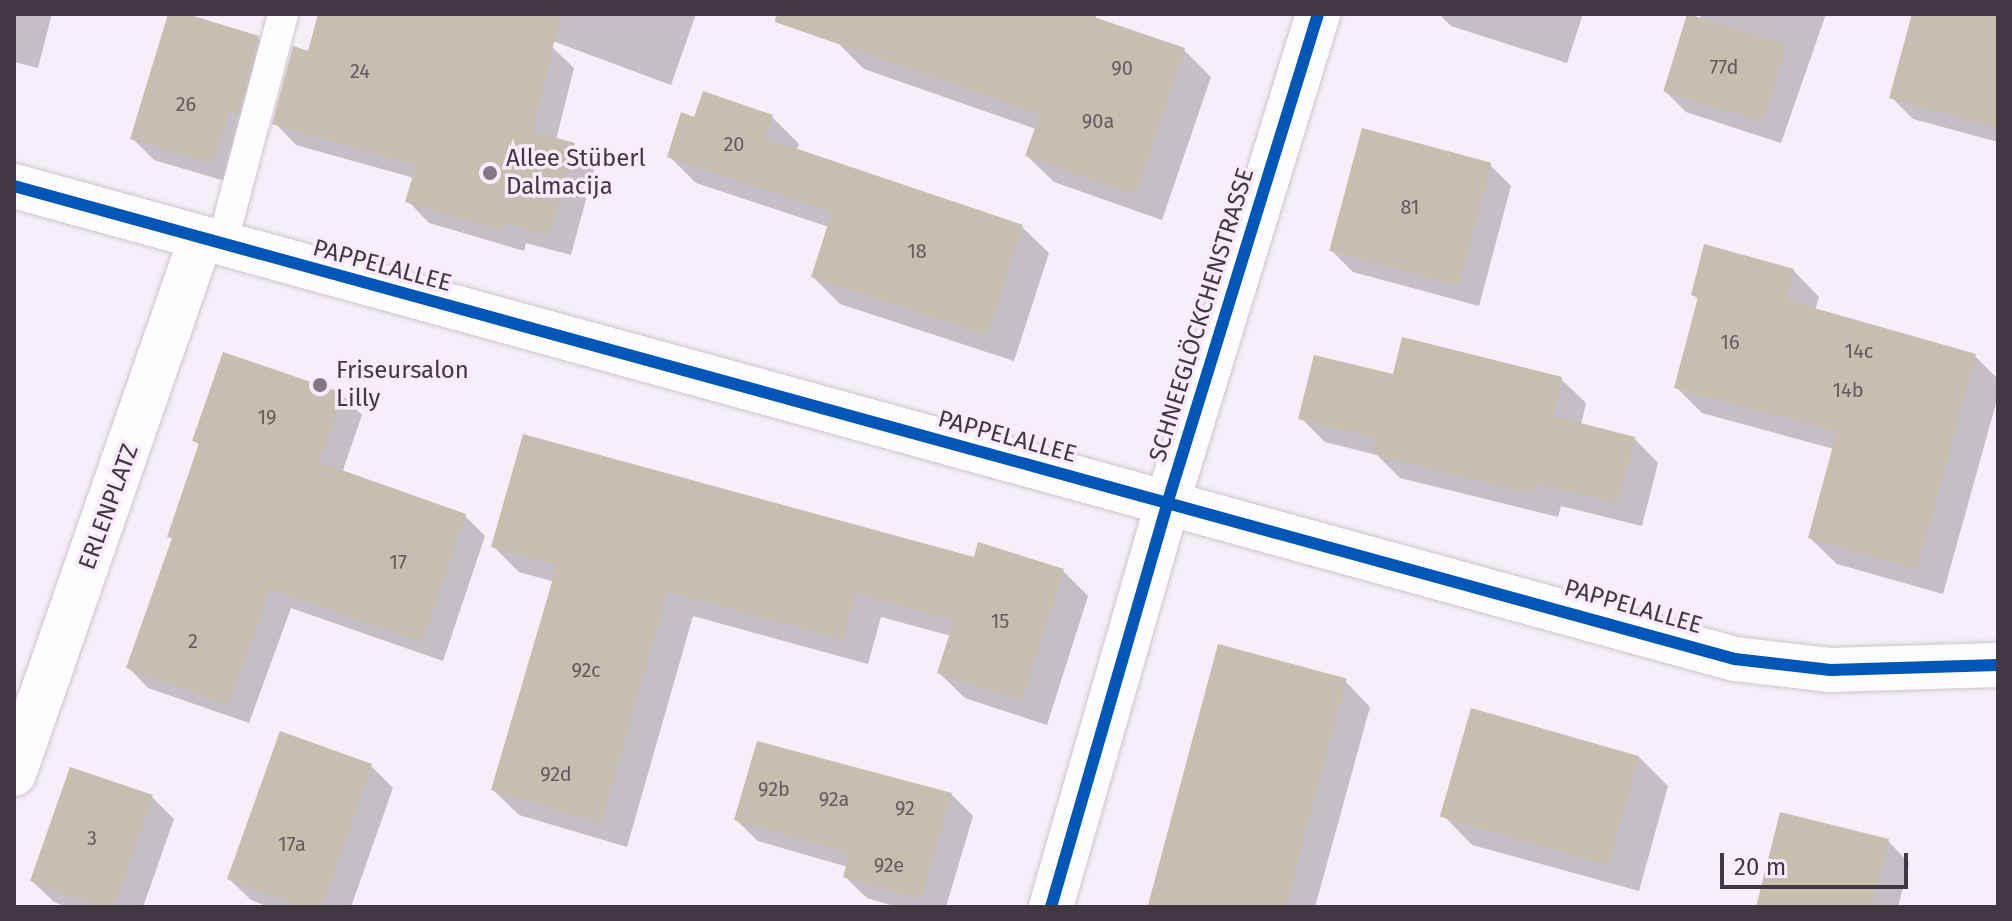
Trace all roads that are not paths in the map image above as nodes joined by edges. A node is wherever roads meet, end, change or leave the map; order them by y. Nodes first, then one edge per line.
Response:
1 (283, 14) edge
2 (1318, 14) edge
3 (14, 186) edge
4 (211, 241) junction
5 (1167, 504) junction
6 (1998, 665) edge
7 (14, 774) edge
8 (1051, 907) edge

1 - 4 lane
2 - 5 street, SCHNEEGLÖCKCHENSTRASSE
3 - 4 street, PAPPELALLEE
4 - 5 street, PAPPELALLEE
4 - 7 street, ERLENPLATZ
5 - 6 street, PAPPELALLEE
5 - 8 street, SCHNEEGLÖCKCHENSTRASSE

